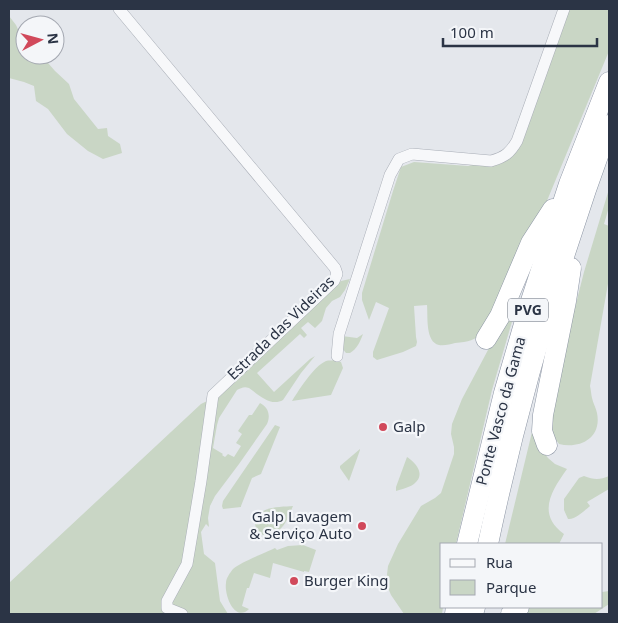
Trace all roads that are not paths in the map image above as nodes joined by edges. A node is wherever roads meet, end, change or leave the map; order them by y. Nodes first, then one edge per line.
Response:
1 (119, 9) edge
2 (564, 9) edge
3 (609, 82) edge
4 (609, 125) edge
5 (569, 184) junction
6 (581, 204) junction
7 (486, 339) dead end
8 (336, 356) dead end
9 (547, 445) dead end
10 (467, 543) edge
11 (488, 543) edge
12 (182, 614) edge

1 - 12 street, Estrada das Videiras
2 - 8 street
3 - 5 highway, Ponte Vasco da Gama / PVG
4 - 6 highway, Ponte Vasco da Gama / PVG
5 - 7 highway
5 - 10 highway, Ponte Vasco da Gama / PVG
6 - 9 highway
6 - 11 highway, Ponte Vasco da Gama / PVG

